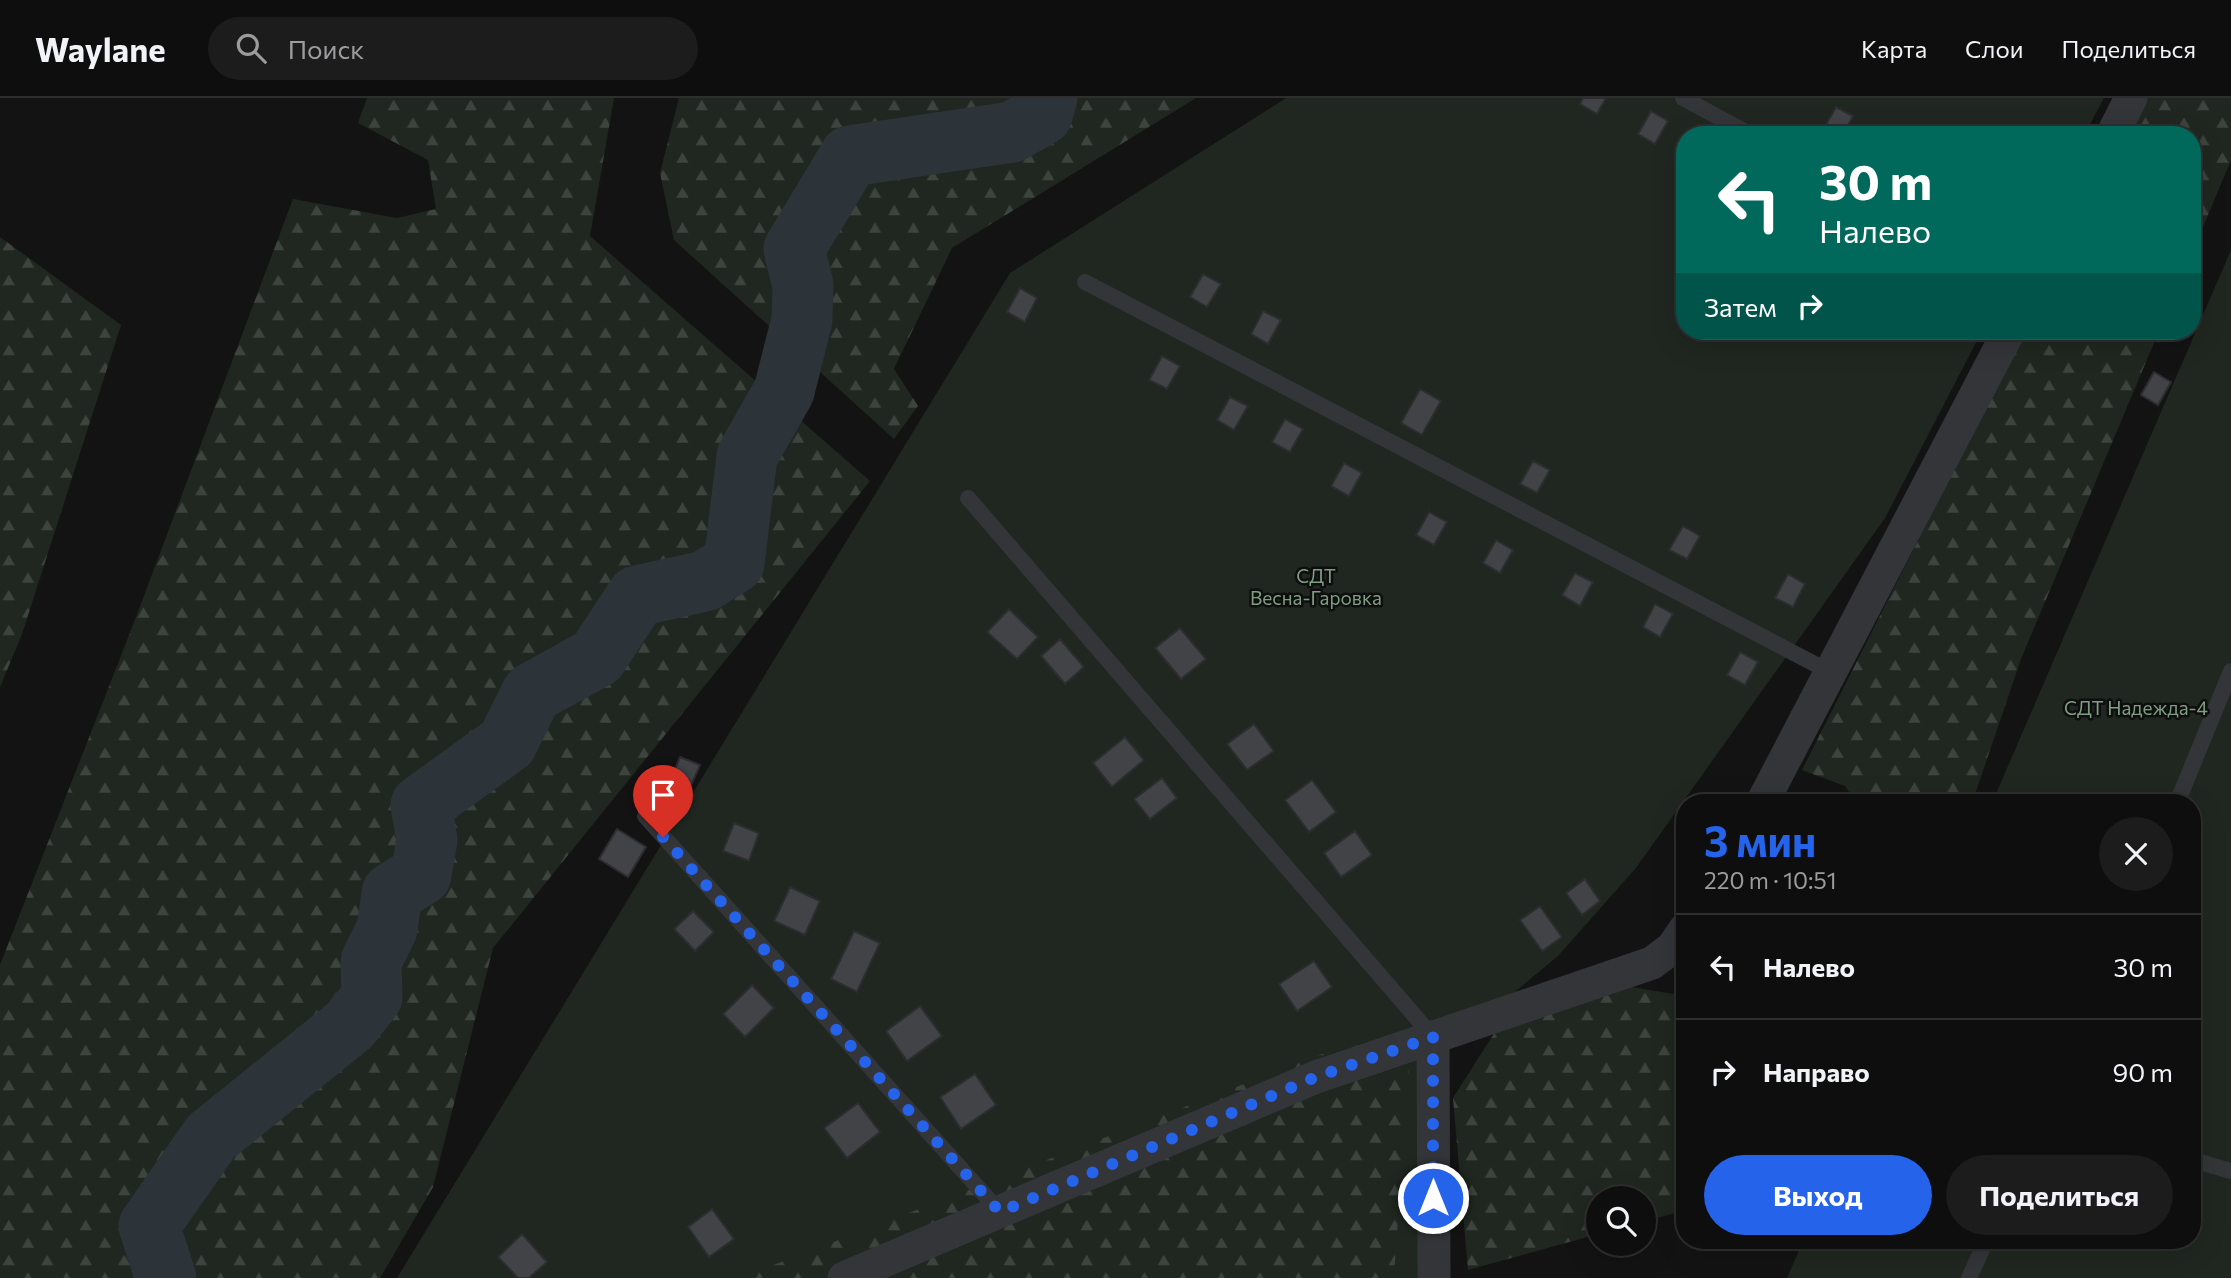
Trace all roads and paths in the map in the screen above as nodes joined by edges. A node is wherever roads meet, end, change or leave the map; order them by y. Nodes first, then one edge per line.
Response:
1 (1683, 98) edge
2 (2131, 98) edge
3 (1734, 126) edge
4 (2117, 126) edge
5 (1085, 282) dead end
6 (2004, 340) edge
7 (968, 499) dead end
8 (2231, 671) edge
9 (1830, 672) junction
10 (1767, 794) edge
11 (2181, 794) edge
12 (645, 816) dead end
13 (1676, 942) edge
14 (1433, 1037) junction
15 (2201, 1162) edge
16 (2231, 1171) edge
17 (1000, 1212) junction
18 (1982, 1249) edge
19 (844, 1278) edge
20 (1434, 1278) edge
21 (1969, 1278) edge

1 - 3 lane
2 - 4 street
5 - 9 lane
6 - 9 street
7 - 14 lane
8 - 11 lane
9 - 10 street
12 - 17 lane
13 - 14 street
14 - 17 street
14 - 20 street
15 - 16 lane
17 - 19 street
18 - 21 lane

